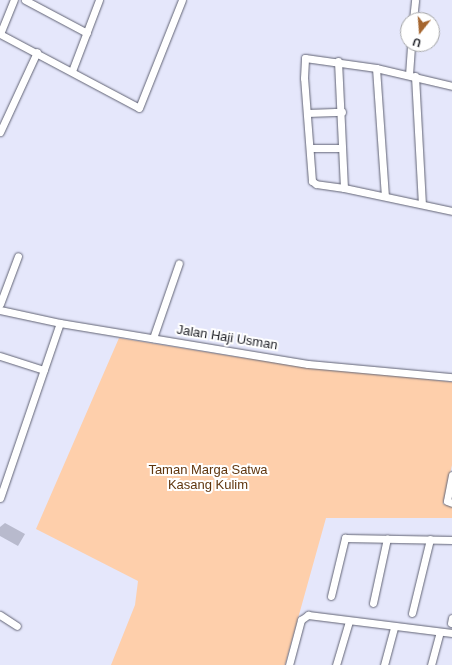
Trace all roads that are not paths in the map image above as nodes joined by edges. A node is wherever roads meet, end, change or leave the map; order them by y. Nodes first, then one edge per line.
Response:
1 (14, 0) edge
2 (25, 0) edge
3 (99, 0) edge
4 (182, 0) edge
5 (415, 0) edge
6 (414, 12) edge
7 (87, 33) junction
8 (0, 34) edge
9 (37, 52) junction
10 (411, 52) edge
11 (338, 61) junction
12 (376, 68) junction
13 (72, 71) junction
14 (412, 76) junction
15 (452, 86) edge
16 (342, 112) junction
17 (307, 113) junction
18 (0, 132) edge
19 (310, 148) junction
20 (342, 148) junction
21 (344, 188) junction
22 (385, 196) junction
23 (422, 204) junction
24 (452, 212) edge
25 (18, 256) dead end
26 (179, 263) dead end
27 (0, 304) edge
28 (0, 310) edge
29 (60, 322) junction
30 (153, 338) junction
31 (0, 356) edge
32 (44, 370) junction
33 (452, 377) edge
34 (452, 475) edge
35 (0, 498) edge
36 (452, 503) edge
37 (387, 538) junction
38 (430, 539) junction
39 (452, 540) edge
40 (331, 596) dead end
41 (373, 603) dead end
42 (412, 613) dead end
43 (0, 615) edge
44 (349, 621) junction
45 (17, 626) dead end
46 (394, 626) junction
47 (440, 632) junction
48 (452, 633) edge
49 (289, 665) edge
50 (336, 665) edge
51 (384, 665) edge
52 (431, 665) edge

1 - 8 street
2 - 7 street
3 - 7 street
4 - 13 street
5 - 6 street
7 - 13 street
8 - 9 street
9 - 13 street
9 - 18 street
10 - 14 street
11 - 12 street
11 - 16 street
11 - 17 street
12 - 14 street
12 - 22 street
14 - 15 street
14 - 23 street
16 - 17 street
16 - 20 street
17 - 19 street
19 - 20 street
19 - 21 street
20 - 21 street
21 - 22 street
22 - 23 street
23 - 24 street
25 - 27 street
26 - 30 street
28 - 29 street, Jalan Haji Usman
29 - 30 street, Jalan Haji Usman
29 - 32 street
30 - 33 street, Jalan Haji Usman
31 - 32 street
32 - 35 street
34 - 36 street
37 - 38 street
37 - 40 street
37 - 41 street
38 - 39 street
38 - 42 street
43 - 45 street
44 - 46 street
44 - 49 street
44 - 50 street
46 - 47 street
46 - 51 street
47 - 48 street
47 - 52 street

